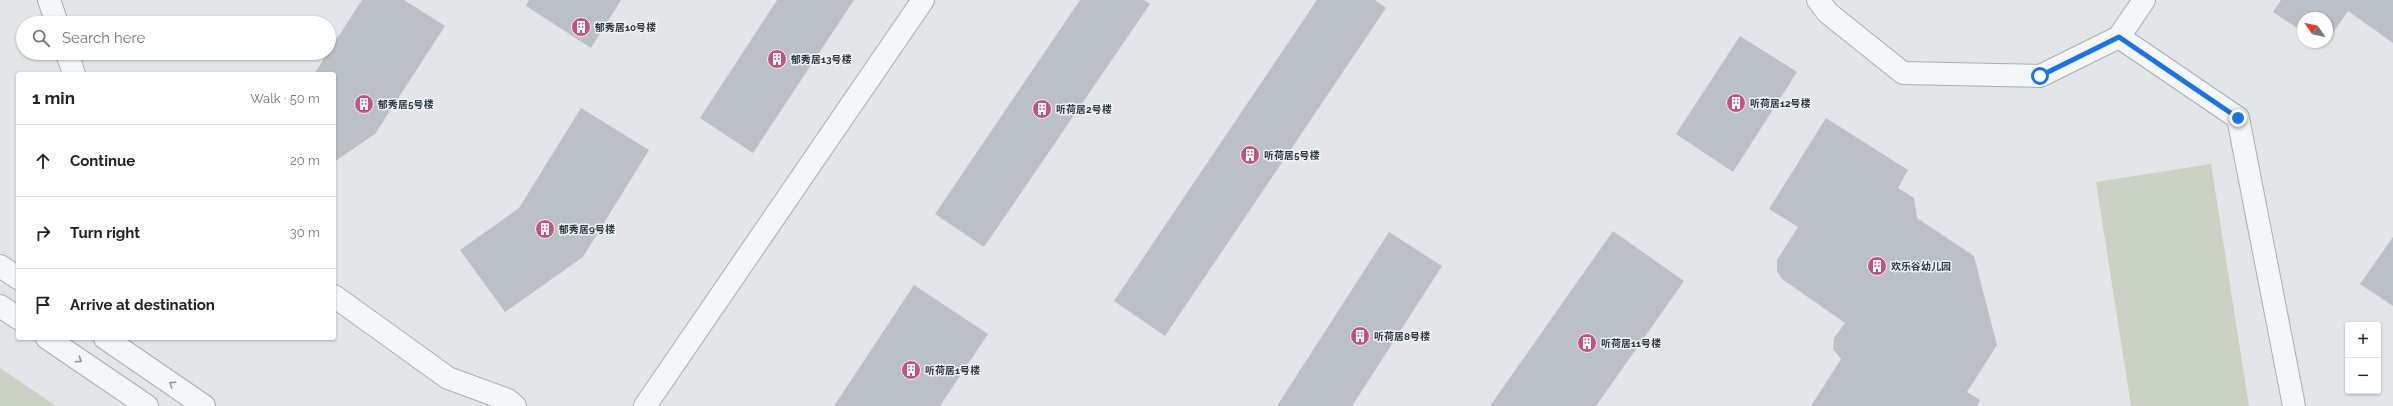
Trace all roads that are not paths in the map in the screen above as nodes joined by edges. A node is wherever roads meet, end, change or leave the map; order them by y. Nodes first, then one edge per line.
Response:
1 (49, 0) edge
2 (923, 0) edge
3 (1818, 0) edge
4 (2144, 0) edge
5 (55, 16) edge
6 (2119, 37) junction
7 (69, 60) edge
8 (73, 72) edge
9 (0, 266) edge
10 (16, 277) edge
11 (336, 297) edge
12 (0, 306) edge
13 (16, 317) edge
14 (50, 340) edge
15 (108, 340) edge
16 (147, 406) edge
17 (204, 406) edge
18 (515, 406) edge
19 (645, 406) edge
20 (2294, 406) edge

1 - 5 street
2 - 19 street
3 - 6 street
4 - 6 street
6 - 20 street
7 - 8 street
9 - 10 street
11 - 18 street
12 - 13 street
14 -> 16 street
17 -> 15 street

